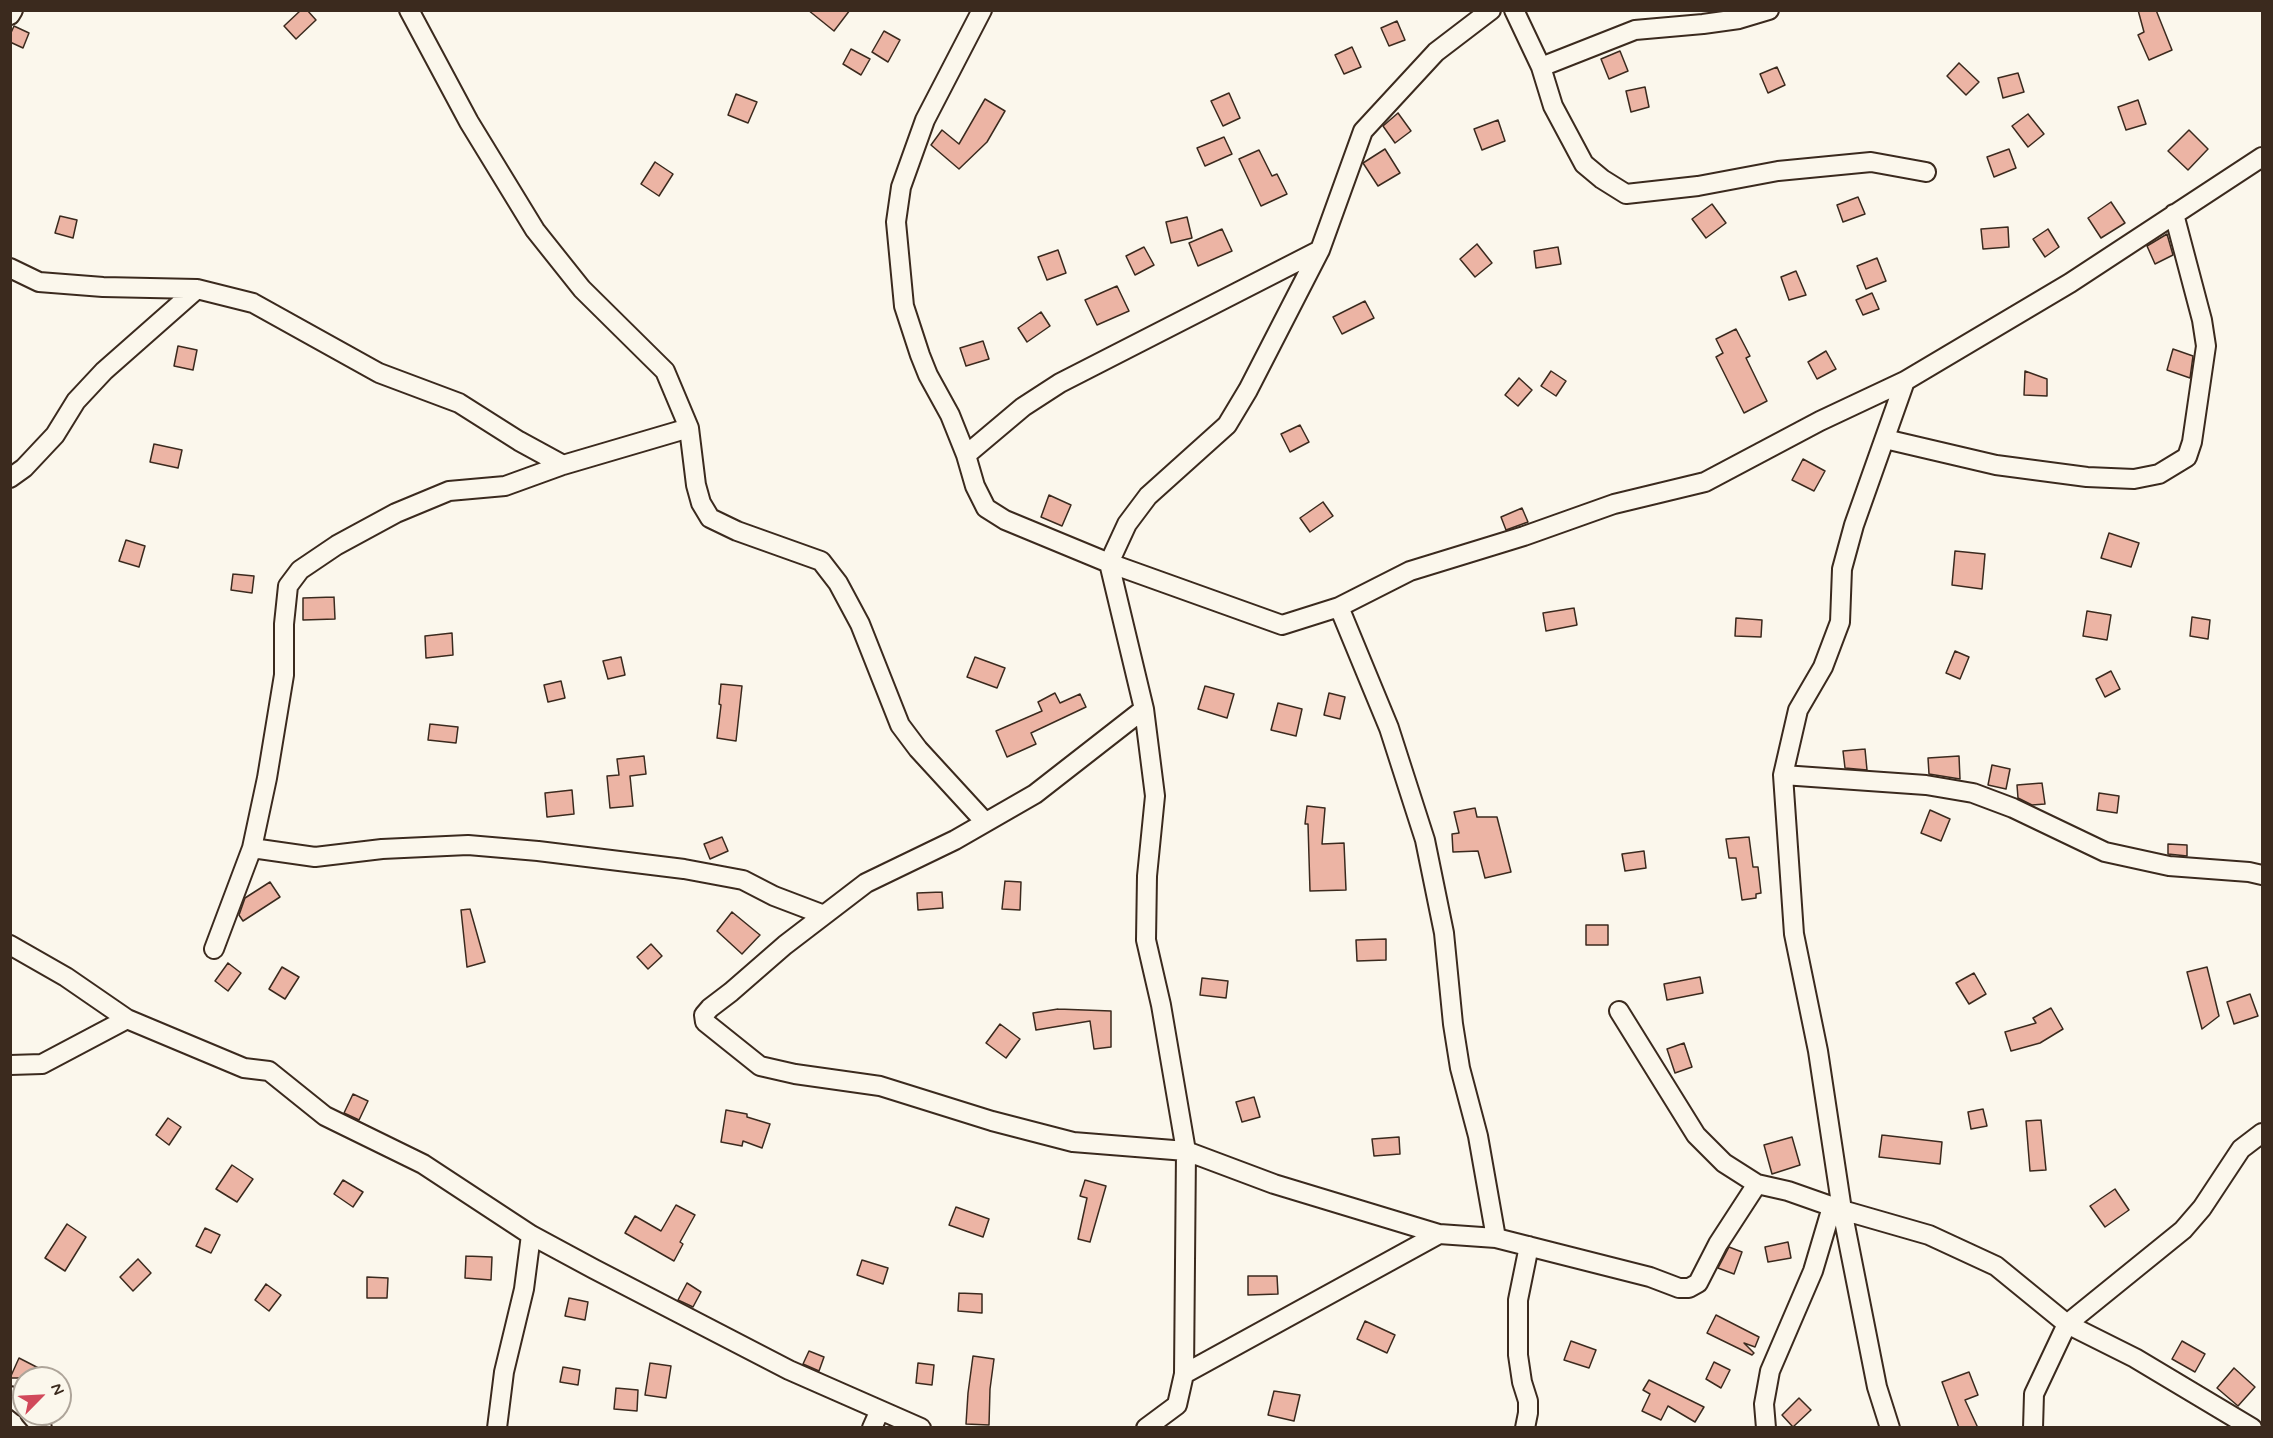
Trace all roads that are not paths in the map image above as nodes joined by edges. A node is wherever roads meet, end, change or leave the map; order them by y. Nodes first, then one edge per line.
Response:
1 (13, 10) edge
2 (409, 10) edge
3 (982, 10) edge
4 (1491, 10) edge
5 (1514, 10) edge
6 (1769, 10) edge
7 (10, 15) edge
8 (1541, 66) junction
9 (2262, 157) edge
10 (1926, 172) dead end
11 (2174, 214) junction
12 (1320, 250) junction
13 (10, 268) edge
14 (197, 289) junction
15 (1905, 381) junction
16 (689, 429) junction
17 (1885, 438) junction
18 (966, 455) junction
19 (563, 465) junction
20 (10, 478) edge
21 (1109, 563) junction
22 (1339, 607) junction
23 (1144, 709) junction
24 (1783, 775) junction
25 (985, 822) junction
26 (252, 848) junction
27 (2262, 875) edge
28 (824, 915) junction
29 (10, 945) edge
30 (214, 949) dead end
31 (1619, 1011) dead end
32 (127, 1019) junction
33 (10, 1065) edge
34 (2262, 1133) edge
35 (1186, 1151) junction
36 (1757, 1184) junction
37 (1837, 1209) junction
38 (1439, 1234) junction
39 (531, 1235) junction
40 (1496, 1238) junction
41 (1529, 1246) junction
42 (2067, 1324) junction
43 (1184, 1374) junction
44 (1178, 1405) junction
45 (880, 1410) junction
46 (497, 1428) edge
47 (872, 1428) edge
48 (921, 1428) edge
49 (1146, 1428) edge
50 (1173, 1428) edge
51 (1526, 1428) edge
52 (1766, 1428) edge
53 (1890, 1428) edge
54 (2033, 1428) edge
55 (2252, 1428) edge

1 - 7 street
2 - 16 street
3 - 18 street
4 - 12 street
5 - 8 street
6 - 8 street
8 - 10 street
9 - 11 street
11 - 15 street
11 - 17 street
12 - 18 street
12 - 21 street
13 - 14 street
14 - 19 street
14 - 20 street
15 - 17 street
15 - 22 street
16 - 19 street
16 - 25 street
17 - 24 street
18 - 21 street
19 - 26 street
21 - 22 street
21 - 23 street
22 - 40 street
23 - 25 street
23 - 35 street
24 - 27 street
24 - 37 street
25 - 28 street
26 - 28 street
26 - 30 street
28 - 35 street
29 - 32 street
31 - 36 street
32 - 33 street
32 - 39 street
34 - 42 street
35 - 38 street
35 - 43 street
36 - 37 street
36 - 41 street
37 - 42 street
37 - 52 street
37 - 53 street
38 - 40 street
38 - 43 street
39 - 45 street
39 - 46 street
40 - 41 street
41 - 51 street
42 - 54 street
42 - 55 street
43 - 44 street
44 - 49 street
44 - 50 street
45 - 47 street
45 - 48 street

